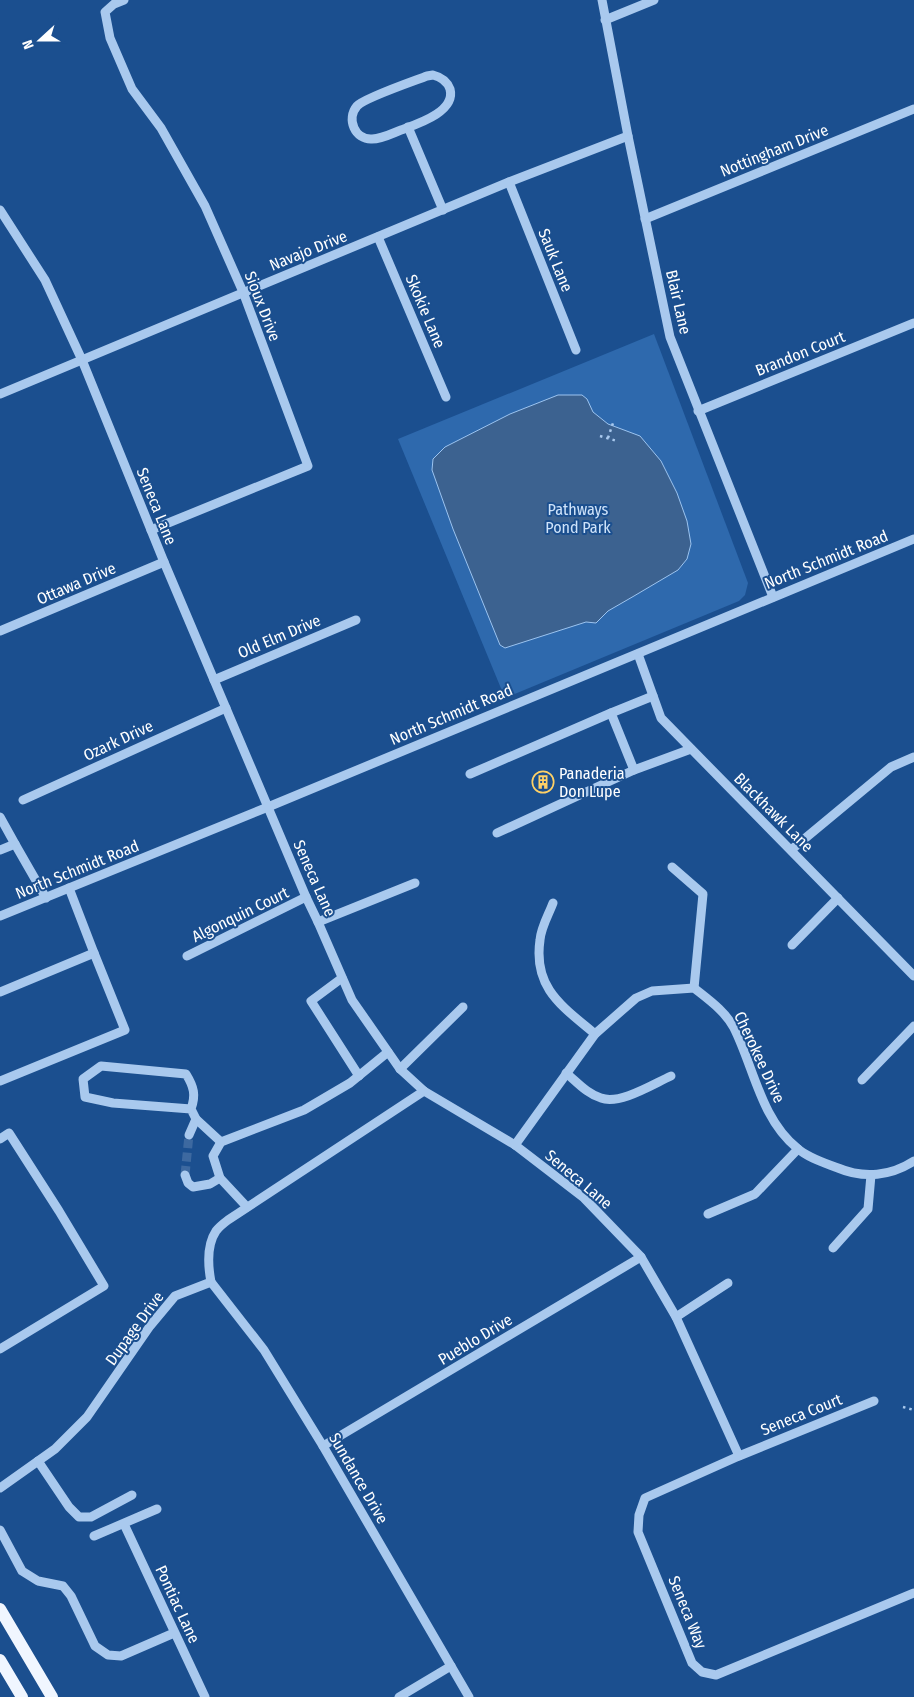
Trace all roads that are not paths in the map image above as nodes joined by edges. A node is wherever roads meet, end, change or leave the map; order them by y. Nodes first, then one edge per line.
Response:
1 (124, 0) edge
2 (602, 0) edge
3 (654, 0) edge
4 (606, 20) junction
5 (914, 108) edge
6 (408, 127) junction
7 (628, 136) junction
8 (509, 182) junction
9 (0, 210) edge
10 (444, 210) junction
11 (645, 219) junction
12 (378, 237) junction
13 (243, 292) junction
14 (914, 323) edge
15 (576, 350) dead end
16 (82, 360) junction
17 (0, 394) edge
18 (446, 397) dead end
19 (698, 411) junction
20 (152, 530) junction
21 (914, 539) edge
22 (164, 562) junction
23 (772, 597) junction
24 (0, 620) edge
25 (356, 620) dead end
26 (2, 631) edge
27 (638, 654) junction
28 (214, 680) junction
29 (653, 696) junction
30 (226, 708) junction
31 (611, 713) junction
32 (691, 748) junction
33 (914, 757) edge
34 (634, 770) junction
35 (470, 774) dead end
36 (23, 800) dead end
37 (268, 807) junction
38 (0, 817) edge
39 (497, 833) dead end
40 (15, 844) junction
41 (0, 850) edge
42 (791, 850) junction
43 (672, 867) dead end
44 (415, 883) dead end
45 (69, 888) junction
46 (46, 898) junction
47 (306, 898) junction
48 (838, 898) junction
49 (553, 903) dead end
50 (0, 916) edge
51 (318, 922) junction
52 (792, 945) dead end
53 (94, 953) junction
54 (187, 956) dead end
55 (914, 976) edge
56 (342, 978) junction
57 (694, 988) junction
58 (0, 992) edge
59 (463, 1006) dead end
60 (914, 1026) edge
61 (596, 1034) junction
62 (388, 1052) junction
63 (400, 1069) junction
64 (566, 1072) junction
65 (358, 1076) junction
66 (671, 1076) dead end
67 (862, 1080) dead end
68 (0, 1081) edge
69 (424, 1091) junction
70 (191, 1109) junction
71 (196, 1119) junction
72 (189, 1135) tunnel mouth
73 (0, 1139) edge
74 (221, 1142) junction
75 (514, 1145) junction
76 (798, 1149) junction
77 (914, 1161) edge
78 (185, 1175) dead end
79 (871, 1175) junction
80 (220, 1178) junction
81 (247, 1207) junction
82 (708, 1214) dead end
83 (833, 1248) dead end
84 (641, 1257) junction
85 (211, 1282) junction
86 (728, 1283) dead end
87 (676, 1317) junction
88 (0, 1349) edge
89 (874, 1401) dead end
90 (323, 1446) junction
91 (738, 1456) junction
92 (38, 1461) junction
93 (0, 1488) edge
94 (132, 1495) dead end
95 (158, 1509) dead end
96 (124, 1524) junction
97 (0, 1530) edge
98 (94, 1536) dead end
99 (914, 1594) edge
100 (0, 1609) edge
101 (174, 1632) junction
102 (0, 1660) edge
103 (451, 1666) junction
104 (22, 1697) edge
105 (52, 1697) edge
106 (205, 1697) edge
107 (400, 1697) edge
108 (469, 1697) edge

1 - 13 street, Sioux Drive
2 - 4 street, Blair Lane
3 - 4 street
4 - 7 street, Blair Lane
5 - 11 street, Nottingham Drive
6 - 6 street
6 - 10 street
7 - 8 street, Navajo Drive
7 - 11 street, Blair Lane
8 - 10 street, Navajo Drive
8 - 15 street, Sauk Lane
9 - 16 street, Seneca Lane
10 - 12 street, Navajo Drive
11 - 19 street, Blair Lane
12 - 13 street, Navajo Drive
12 - 18 street, Skokie Lane
13 - 16 street, Navajo Drive
13 - 20 street, Sioux Drive
14 - 19 street, Brandon Court
16 - 17 street, Navajo Drive
16 - 20 street, Seneca Lane
19 - 23 street, Blair Lane
20 - 22 street, Seneca Lane
21 - 23 street, North Schmidt Road
22 - 26 street, Ottawa Drive
22 - 28 street, Seneca Lane
23 - 27 street, North Schmidt Road
24 - 26 street
25 - 28 street, Old Elm Drive
27 - 29 street, Blackhawk Lane
27 - 37 street, North Schmidt Road
28 - 30 street, Seneca Lane
29 - 31 street
29 - 32 street, Blackhawk Lane
30 - 36 street, Ozark Drive
30 - 37 street, Seneca Lane
31 - 34 street
31 - 35 street
32 - 34 street
32 - 42 street, Blackhawk Lane
33 - 42 street
34 - 39 street
37 - 45 street, North Schmidt Road
37 - 47 street, Seneca Lane
38 - 40 street
40 - 41 street
40 - 46 street
42 - 48 street, Blackhawk Lane
43 - 57 street
44 - 51 street
45 - 46 street, North Schmidt Road
45 - 53 street
46 - 50 street, North Schmidt Road
47 - 51 street, Seneca Lane
47 - 54 street, Algonquin Court
48 - 52 street
48 - 55 street, Blackhawk Lane
49 - 61 street
51 - 56 street, Seneca Lane
53 - 58 street
53 - 68 street
56 - 62 street, Seneca Lane
56 - 65 street
57 - 61 street
57 - 76 street, Cherokee Drive
59 - 63 street
60 - 67 street
61 - 64 street
62 - 63 street, Seneca Lane
62 - 65 street
63 - 69 street, Seneca Lane
64 - 66 street
64 - 75 street
65 - 74 street
69 - 75 street, Seneca Lane
69 - 81 street
70 - 70 street
70 - 71 street
71 - 72 street
71 - 74 street
73 - 88 street
74 - 80 street
75 - 84 street, Seneca Lane
76 - 79 street, Cherokee Drive
76 - 82 street
77 - 79 street, Cherokee Drive
78 - 80 street
79 - 83 street
80 - 81 street
81 - 85 street
84 - 87 street, Seneca Lane
84 - 90 street, Pueblo Drive
85 - 90 street, Sundance Drive
85 - 92 street, Dupage Drive
86 - 87 street
87 - 91 street, Seneca Lane
89 - 91 street, Seneca Court
90 - 103 street, Sundance Drive
91 - 99 street, Seneca Way
92 - 93 street, Dupage Drive
92 - 94 street
95 - 96 street
96 - 98 street
96 - 101 street, Pontiac Lane
97 - 101 street
100 - 105 main road
101 - 106 street, Pontiac Lane
102 - 104 main road
103 - 107 street
103 - 108 street, Sundance Drive

